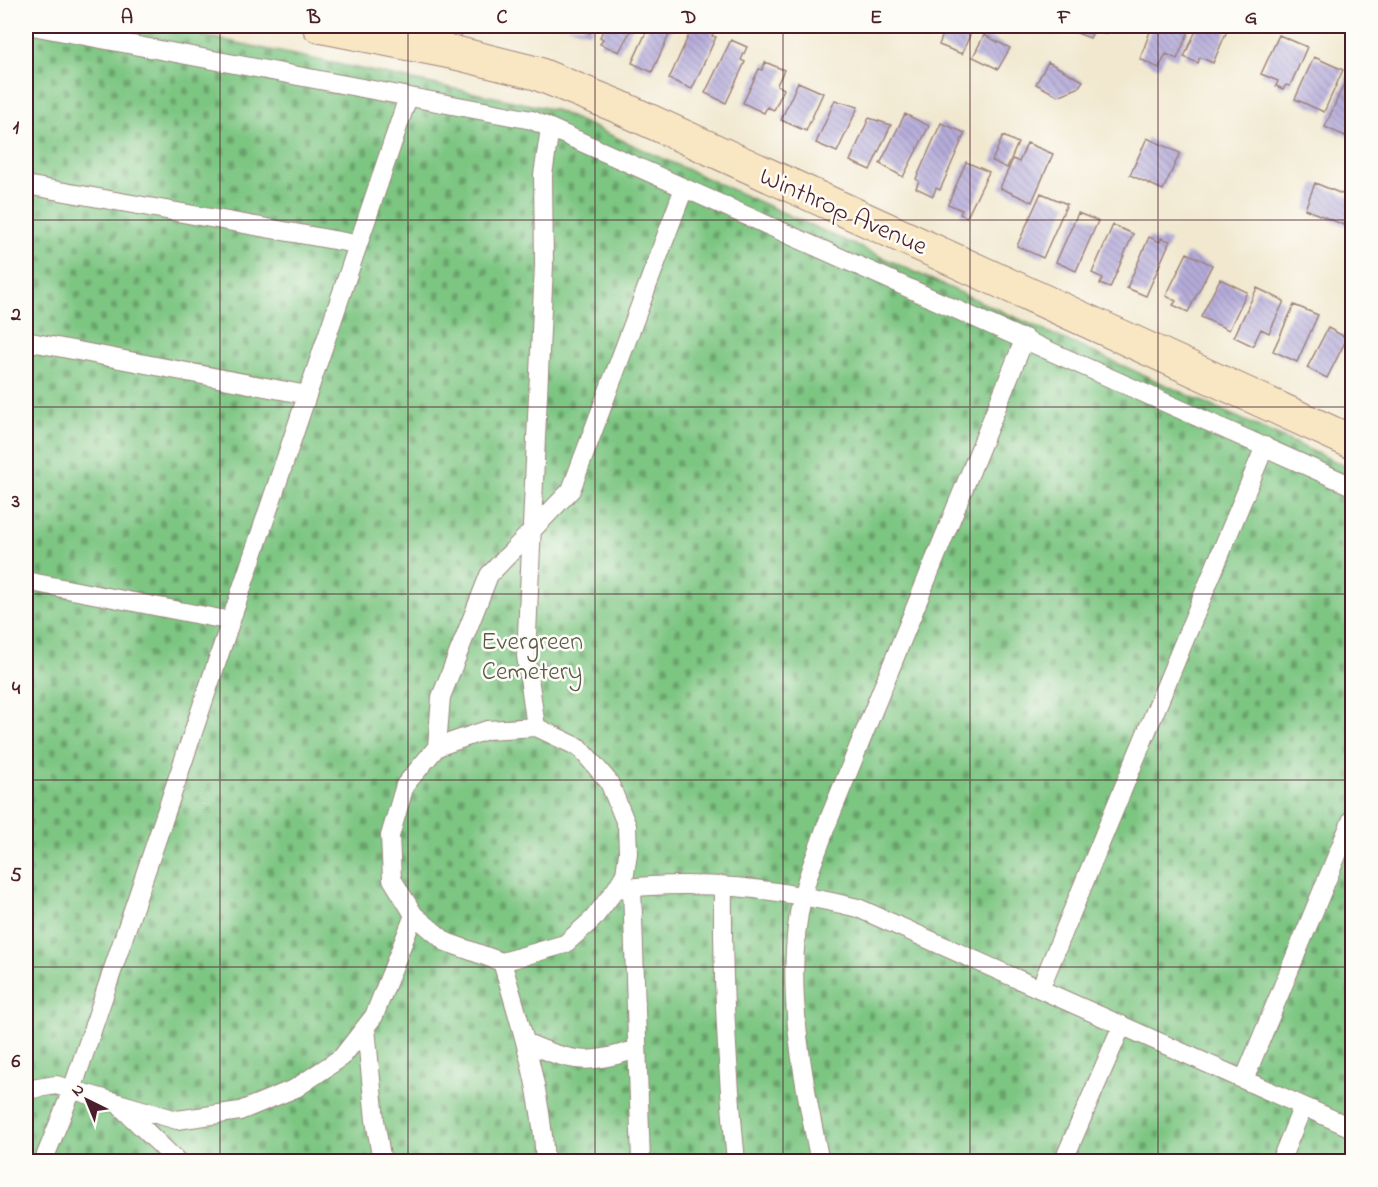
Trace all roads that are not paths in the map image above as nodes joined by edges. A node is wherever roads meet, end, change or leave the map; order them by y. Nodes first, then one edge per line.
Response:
1 (32, 26) edge
2 (319, 26) edge
3 (408, 97) junction
4 (550, 128) junction
5 (26, 185) edge
6 (684, 188) junction
7 (356, 244) junction
8 (1025, 338) junction
9 (26, 341) edge
10 (307, 395) junction
11 (1353, 442) edge
12 (1265, 446) junction
13 (1353, 486) edge
14 (530, 532) junction
15 (26, 581) edge
16 (231, 621) junction
17 (536, 727) junction
18 (437, 747) junction
19 (1353, 819) edge
20 (723, 885) junction
21 (624, 888) junction
22 (802, 895) junction
23 (414, 915) junction
24 (502, 962) junction
25 (1040, 989) junction
26 (1122, 1025) junction
27 (366, 1028) junction
28 (527, 1043) junction
29 (637, 1049) junction
30 (1244, 1080) junction
31 (26, 1090) edge
32 (72, 1090) junction
33 (117, 1104) junction
34 (1303, 1106) junction
35 (1353, 1128) edge
36 (43, 1161) edge
37 (178, 1161) edge
38 (382, 1161) edge
39 (545, 1161) edge
40 (641, 1161) edge
41 (736, 1161) edge
42 (820, 1161) edge
43 (1063, 1161) edge
44 (1280, 1161) edge

1 - 3 lane
2 - 11 main road, Winthrop Avenue
3 - 4 lane
3 - 7 lane
4 - 6 lane
4 - 14 lane
5 - 7 lane
6 - 8 lane
6 - 14 lane
7 - 10 lane
8 - 12 lane
8 - 22 lane
9 - 10 lane
10 - 16 lane
12 - 13 lane
12 - 25 lane
14 - 17 lane
14 - 18 lane
15 - 16 lane
16 - 32 lane
17 - 18 lane
17 - 21 lane
18 - 23 lane
19 - 30 lane
20 - 21 lane
20 - 22 lane
20 - 41 lane
21 - 24 lane
21 - 29 lane
22 - 25 lane
22 - 42 lane
23 - 24 lane
23 - 27 lane
24 - 28 lane
25 - 26 lane
26 - 30 lane
26 - 43 lane
27 - 33 lane
27 - 38 lane
28 - 29 lane
28 - 39 lane
29 - 40 lane
30 - 34 lane
31 - 32 lane
32 - 33 lane
32 - 36 lane
33 - 37 lane
34 - 35 lane
34 - 44 lane

